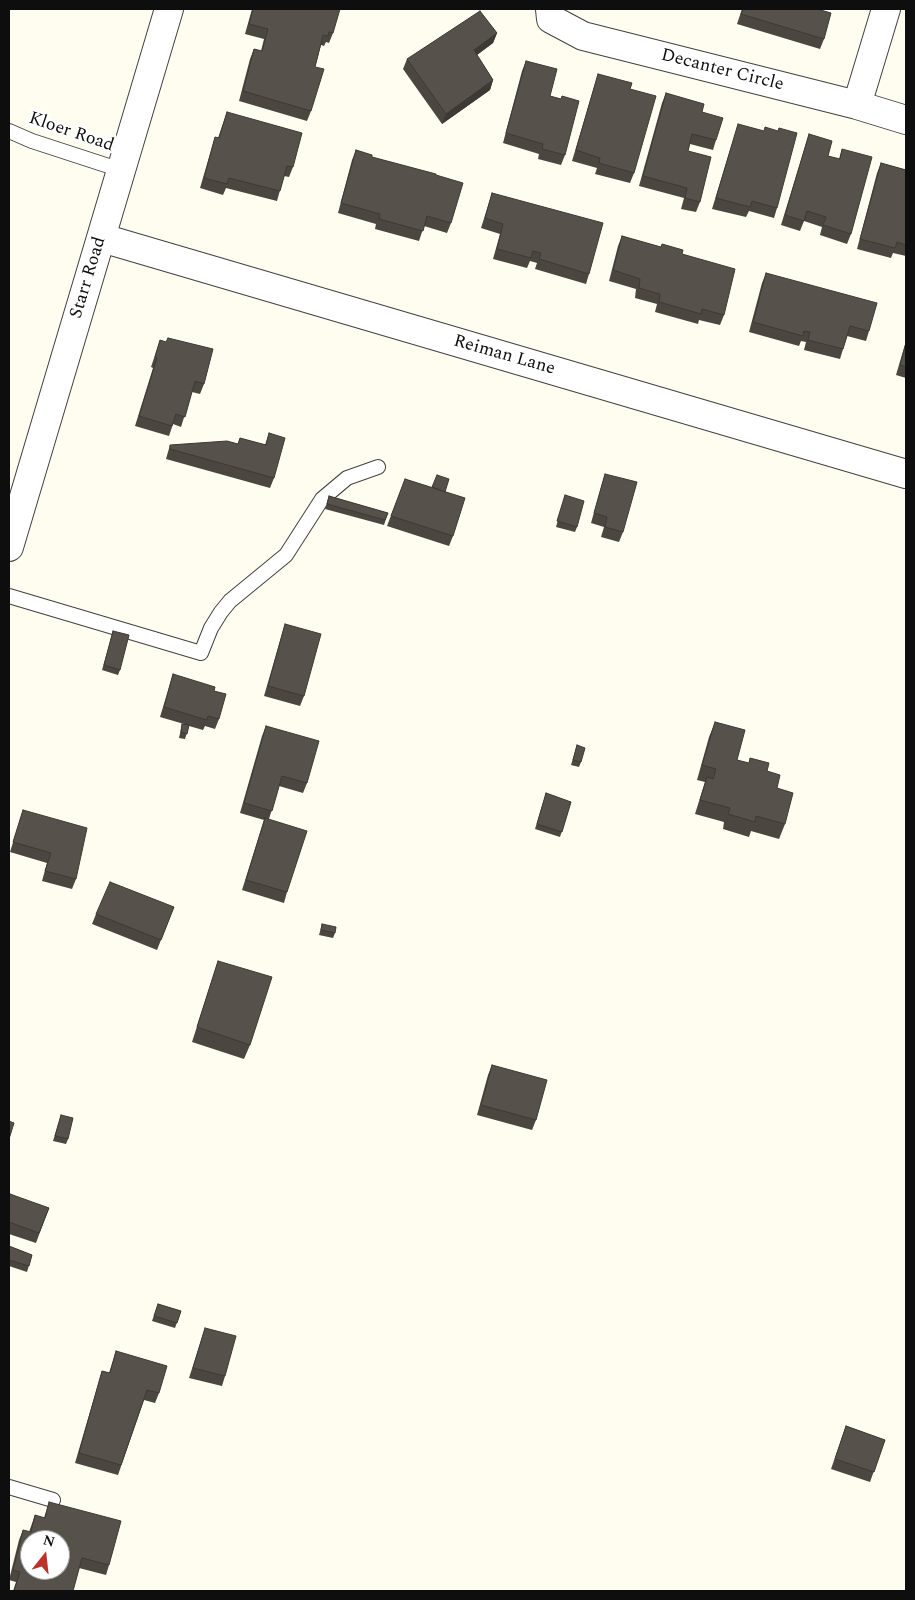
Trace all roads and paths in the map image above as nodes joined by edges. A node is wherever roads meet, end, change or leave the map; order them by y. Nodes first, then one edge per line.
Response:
1 (169, 9) edge
2 (550, 9) edge
3 (886, 9) edge
4 (857, 106) junction
5 (906, 120) edge
6 (9, 131) edge
7 (121, 170) junction
8 (102, 238) junction
9 (378, 467) dead end
10 (906, 474) edge
11 (9, 547) edge
12 (9, 596) edge
13 (9, 1487) edge
14 (52, 1500) dead end

1 - 7 street, Starr Road
2 - 4 street, Decanter Circle
3 - 4 street
4 - 5 street, Decanter Circle
6 - 7 lane, Kloer Road
7 - 8 street, Starr Road
8 - 10 street, Reiman Lane
8 - 11 street, Starr Road
9 - 12 lane
13 - 14 lane

